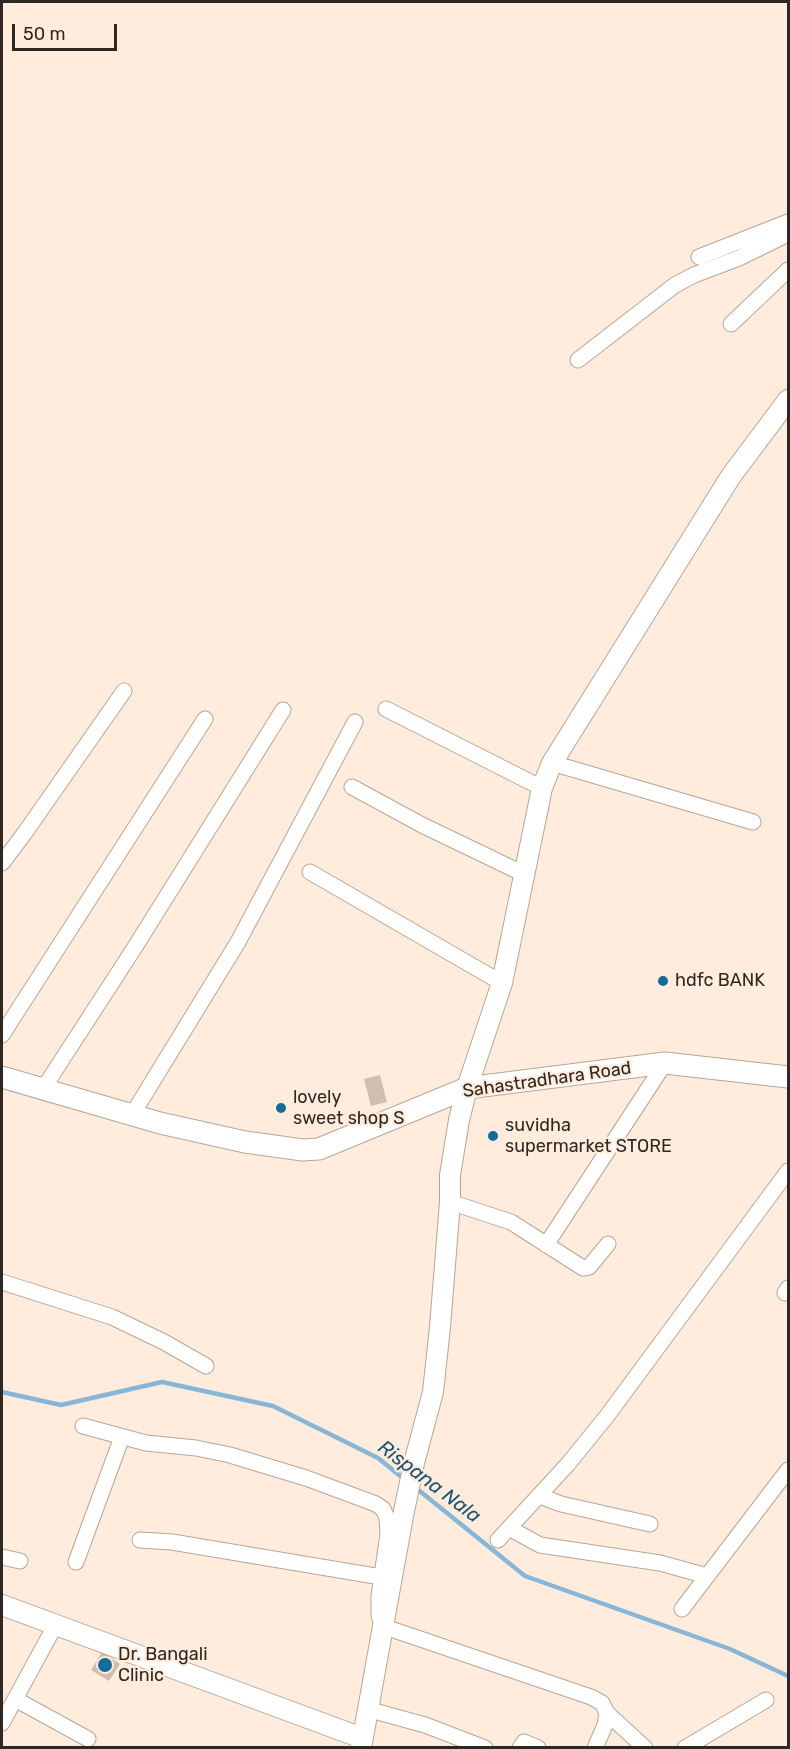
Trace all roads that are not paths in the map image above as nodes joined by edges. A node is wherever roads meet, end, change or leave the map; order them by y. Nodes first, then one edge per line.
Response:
1 (789, 222) edge
2 (789, 234) edge
3 (699, 257) dead end
4 (789, 270) edge
5 (731, 324) dead end
6 (578, 360) dead end
7 (789, 400) edge
8 (124, 691) dead end
9 (386, 709) dead end
10 (283, 710) dead end
11 (205, 719) dead end
12 (355, 722) dead end
13 (552, 763) junction
14 (352, 787) dead end
15 (542, 788) junction
16 (753, 822) dead end
17 (2, 863) edge
18 (310, 872) dead end
19 (526, 875) junction
20 (502, 983) junction
21 (2, 1035) edge
22 (665, 1063) junction
23 (2, 1077) edge
24 (789, 1077) edge
25 (467, 1088) junction
26 (43, 1089) junction
27 (132, 1115) junction
28 (789, 1171) edge
29 (450, 1202) junction
30 (608, 1244) dead end
31 (546, 1245) junction
32 (2, 1282) edge
33 (206, 1366) dead end
34 (83, 1426) dead end
35 (122, 1437) junction
36 (789, 1470) edge
37 (540, 1496) junction
38 (650, 1524) dead end
39 (140, 1540) dead end
40 (2, 1557) edge
41 (20, 1561) dead end
42 (75, 1562) dead end
43 (707, 1576) junction
44 (381, 1577) junction
45 (2, 1605) edge
46 (682, 1610) dead end
47 (56, 1624) junction
48 (382, 1626) junction
49 (15, 1699) junction
50 (766, 1700) dead end
51 (367, 1709) junction
52 (607, 1713) junction
53 (3, 1715) edge
54 (88, 1739) dead end
55 (362, 1742) edge
56 (485, 1748) edge
57 (520, 1748) edge
58 (538, 1748) edge
59 (595, 1748) edge
60 (645, 1748) edge
61 (685, 1748) edge

1 - 3 street
2 - 6 street
4 - 5 street
7 - 13 street
8 - 17 street
9 - 15 street
10 - 26 street
11 - 21 street
12 - 27 street
13 - 15 street
13 - 16 street
14 - 19 street
15 - 19 street
18 - 20 street
19 - 20 street
20 - 25 street
22 - 24 main road, Sahastradhara Road
22 - 25 main road, Sahastradhara Road
22 - 31 street
23 - 26 main road, Sahastradhara Road
25 - 27 main road, Sahastradhara Road
25 - 29 street
26 - 27 main road, Sahastradhara Road
28 - 37 street
29 - 31 street
29 - 48 street
30 - 31 street
32 - 33 street
34 - 35 street
35 - 42 street
35 - 44 street
36 - 43 street
37 - 38 street
37 - 43 street
39 - 44 street
40 - 41 street
43 - 46 street
44 - 48 street
45 - 47 street
47 - 49 street
47 - 55 street
48 - 51 street
48 - 52 street
49 - 53 street
49 - 54 street
50 - 61 street
51 - 55 street
51 - 56 street
52 - 59 street
52 - 60 street
57 - 58 street

